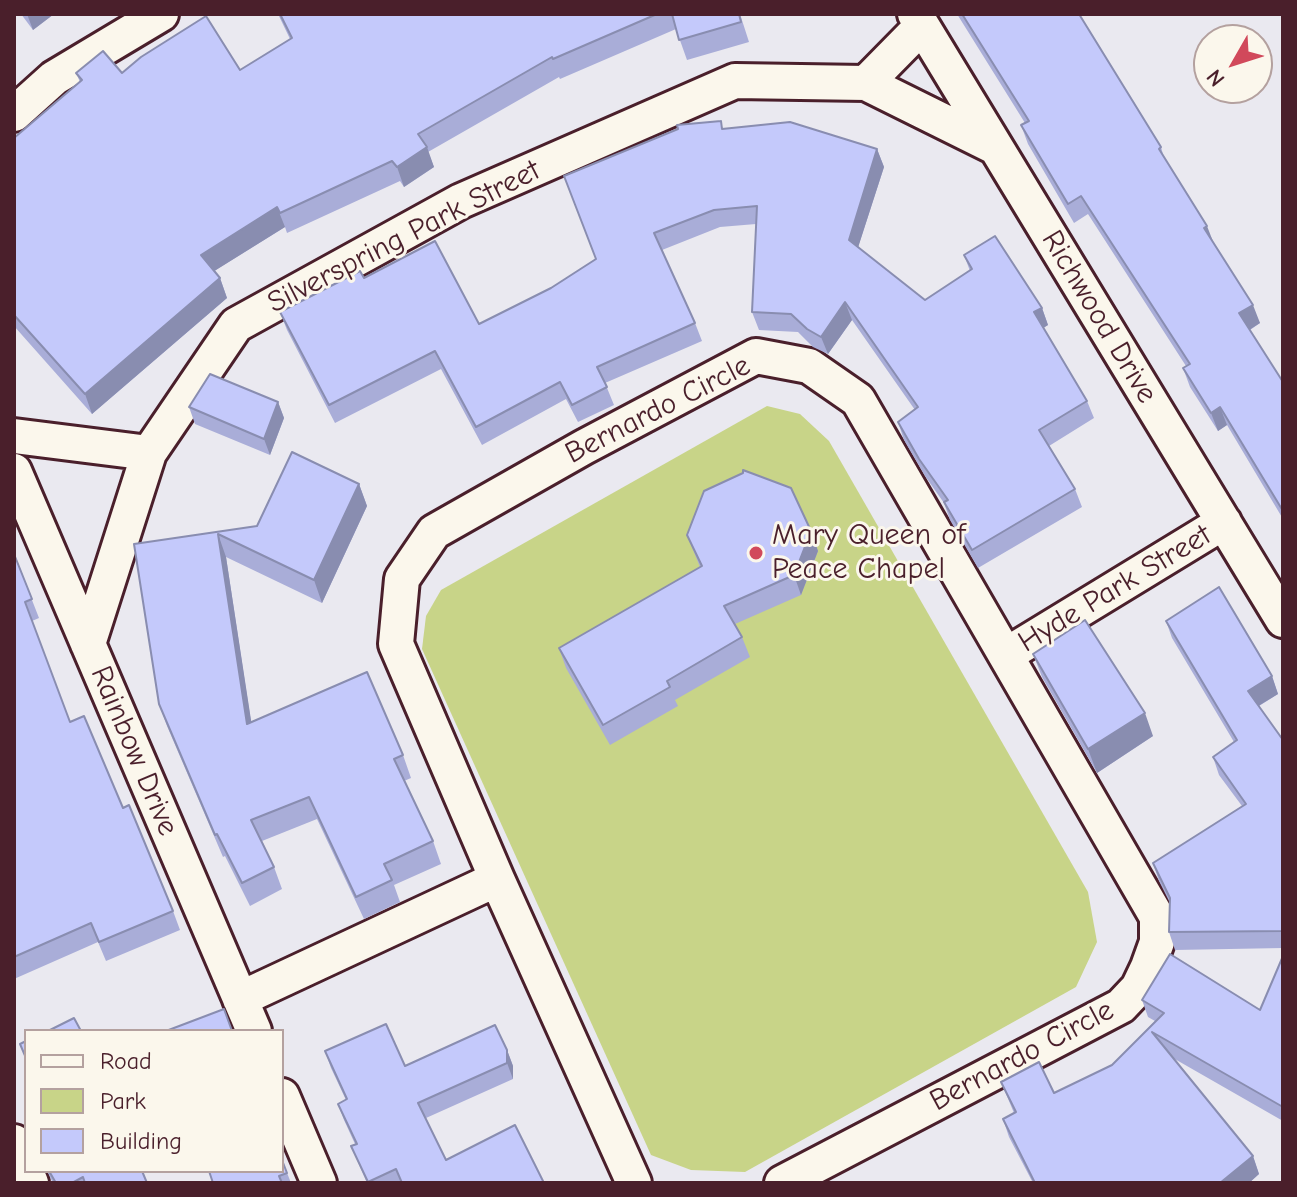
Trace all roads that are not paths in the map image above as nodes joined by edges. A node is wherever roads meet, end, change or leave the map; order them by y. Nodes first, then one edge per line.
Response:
1 (161, 14) edge
2 (918, 20) edge
3 (866, 83) junction
4 (14, 114) edge
5 (995, 147) junction
6 (14, 436) edge
7 (149, 453) junction
8 (14, 471) edge
9 (1224, 522) junction
10 (1283, 620) edge
11 (88, 644) junction
12 (1006, 655) junction
13 (497, 879) junction
14 (240, 999) junction
15 (253, 1029) edge
16 (284, 1101) edge
17 (14, 1142) edge
18 (24, 1166) edge
19 (319, 1183) edge
20 (634, 1183) edge
21 (782, 1183) edge

1 - 4 street
2 - 3 street
2 - 5 street, Richwood Drive
3 - 5 street, Silverspring Park Street
3 - 7 street, Silverspring Park Street
5 - 9 street, Richwood Drive
6 - 7 street
7 - 11 street, Silverspring Park Street
8 - 11 street, Rainbow Drive
9 - 10 street, Richwood Drive
9 - 12 street, Hyde Park Street
11 - 14 street, Rainbow Drive
12 - 13 street, Bernardo Circle
12 - 21 street, Bernardo Circle
13 - 14 street
13 - 20 street, Bernardo Circle
14 - 15 street, Rainbow Drive
16 - 19 street
17 - 18 street

